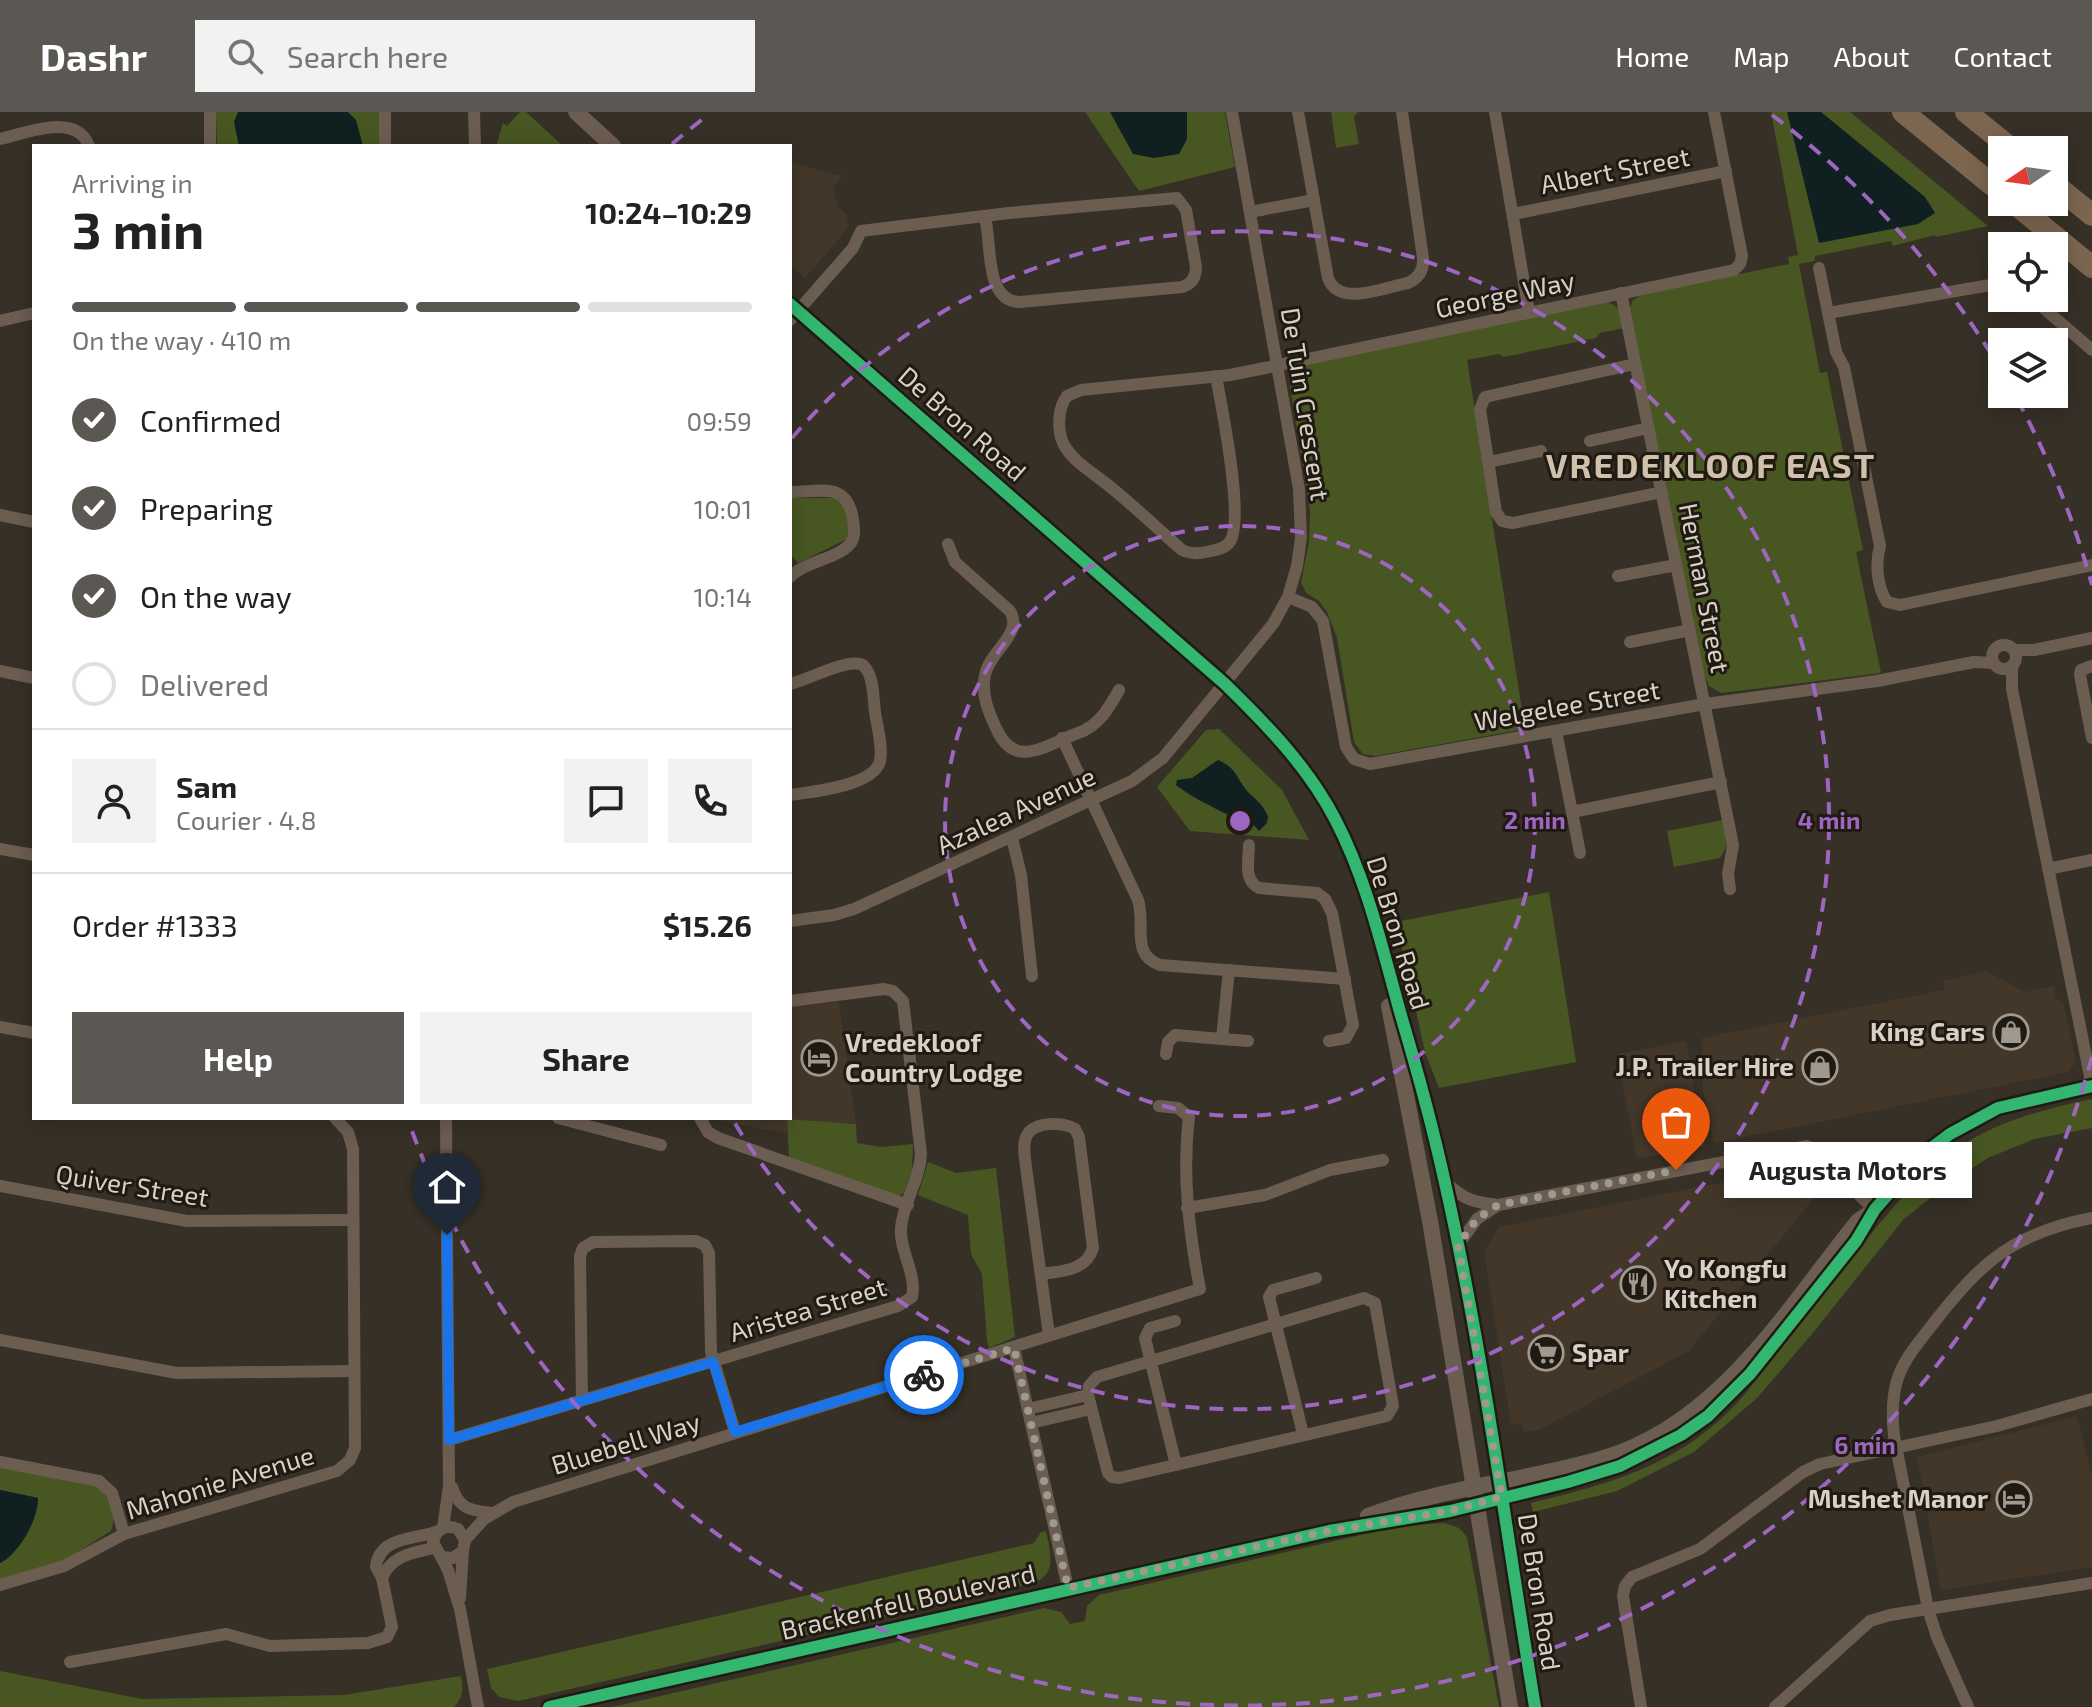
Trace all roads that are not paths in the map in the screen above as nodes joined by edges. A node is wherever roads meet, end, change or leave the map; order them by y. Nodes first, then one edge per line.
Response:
1 (210, 112) edge
2 (385, 112) edge
3 (474, 112) edge
4 (1232, 112) edge
5 (1298, 112) edge
6 (1402, 112) edge
7 (1495, 112) edge
8 (1714, 112) edge
9 (1903, 112) edge
10 (1966, 112) edge
11 (579, 114) edge
12 (1996, 136) edge
13 (0, 139) edge
14 (88, 144) edge
15 (210, 144) edge
16 (385, 144) edge
17 (475, 144) edge
18 (611, 144) edge
19 (1726, 171) junction
20 (1988, 182) edge
21 (2068, 195) edge
22 (1314, 200) junction
23 (1250, 212) junction
24 (1513, 214) junction
25 (2092, 215) edge
26 (2030, 216) edge
27 (985, 217) junction
28 (2071, 249) junction
29 (2092, 267) edge
30 (1819, 268) dead end
31 (2092, 280) edge
32 (1988, 285) edge
33 (1621, 293) junction
34 (793, 311) edge
35 (1529, 312) junction
36 (2048, 312) edge
37 (32, 313) edge
38 (1828, 313) junction
39 (0, 321) edge
40 (2092, 350) edge
41 (1277, 364) junction
42 (1635, 364) junction
43 (1216, 376) junction
44 (1649, 428) junction
45 (1590, 441) dead end
46 (1541, 451) dead end
47 (1489, 462) junction
48 (792, 492) edge
49 (1662, 492) junction
50 (0, 515) edge
51 (32, 522) edge
52 (948, 544) dead end
53 (1676, 565) junction
54 (2092, 565) edge
55 (792, 575) edge
56 (1618, 576) dead end
57 (1288, 597) junction
58 (1690, 630) junction
59 (2092, 638) edge
60 (1630, 642) dead end
61 (2005, 659) junction
62 (2092, 666) edge
63 (0, 671) edge
64 (32, 678) edge
65 (792, 683) edge
66 (1225, 684) junction
67 (1119, 690) dead end
68 (1705, 704) junction
69 (1556, 731) junction
70 (1062, 738) junction
71 (2092, 738) edge
72 (1721, 782) junction
73 (792, 795) edge
74 (1092, 801) junction
75 (1572, 812) junction
76 (1012, 838) junction
77 (1249, 845) dead end
78 (0, 849) edge
79 (1580, 853) dead end
80 (32, 855) edge
81 (2092, 860) edge
82 (2048, 869) junction
83 (1730, 889) dead end
84 (1371, 906) junction
85 (792, 921) edge
86 (1229, 970) junction
87 (1032, 976) dead end
88 (1345, 979) junction
89 (792, 1001) edge
90 (0, 1027) edge
91 (32, 1033) edge
92 (1222, 1039) junction
93 (1248, 1041) dead end
94 (1329, 1041) dead end
95 (1166, 1054) dead end
96 (2092, 1086) edge
97 (1159, 1106) dead end
98 (337, 1120) edge
99 (446, 1120) edge
100 (566, 1120) edge
101 (701, 1120) edge
102 (661, 1145) dead end
103 (1383, 1160) dead end
104 (1445, 1182) junction
105 (0, 1186) edge
106 (908, 1205) junction
107 (1498, 1205) junction
108 (1187, 1208) junction
109 (1875, 1209) junction
110 (2092, 1218) edge
111 (353, 1220) junction
112 (1458, 1245) junction
113 (1041, 1274) junction
114 (1316, 1278) dead end
115 (1175, 1321) dead end
116 (1276, 1326) junction
117 (1049, 1335) junction
118 (0, 1340) edge
119 (1014, 1348) junction
120 (1150, 1361) junction
121 (713, 1362) junction
122 (354, 1371) junction
123 (1088, 1395) junction
124 (2092, 1399) edge
125 (582, 1400) junction
126 (1028, 1409) junction
127 (1091, 1409) junction
128 (1031, 1423) junction
129 (735, 1432) junction
130 (1303, 1434) junction
131 (449, 1440) junction
132 (1896, 1448) junction
133 (0, 1462) edge
134 (1176, 1465) junction
135 (449, 1481) junction
136 (1501, 1490) junction
137 (1474, 1496) junction
138 (487, 1516) junction
139 (124, 1534) junction
140 (454, 1534) junction
141 (438, 1552) junction
142 (382, 1578) junction
143 (2092, 1583) edge
144 (0, 1585) edge
145 (1068, 1588) junction
146 (460, 1609) junction
147 (1928, 1609) junction
148 (70, 1662) dead end
149 (478, 1707) edge
150 (549, 1707) edge
151 (1510, 1707) edge
152 (1535, 1707) edge
153 (1641, 1707) edge
154 (1775, 1707) edge
155 (1968, 1707) edge

1 - 15 street
2 - 16 street
3 - 17 street
4 - 23 street, De Tuin Crescent
5 - 22 street
6 - 22 street
7 - 24 street
8 - 19 street
9 - 20 highway
10 - 12 highway
11 - 18 street
13 - 14 street
19 - 24 street, Albert Street
19 - 33 street, George Way
21 - 25 highway
22 - 23 street
23 - 41 street, De Tuin Crescent
24 - 35 street
26 - 28 highway
27 - 27 street
27 - 34 street
28 - 29 highway
28 - 31 highway
30 - 38 street
32 - 38 street
33 - 35 street, George Way
33 - 42 street, Herman Street
34 - 66 street, De Bron Road
35 - 41 street, George Way
36 - 40 street
37 - 39 street
38 - 54 street
41 - 43 street, George Way
41 - 57 street, De Tuin Crescent
42 - 44 street, Herman Street
42 - 47 street
43 - 43 street, George Way
44 - 45 street
44 - 49 street, Herman Street
46 - 47 street
47 - 49 street
48 - 55 street
49 - 53 street, Herman Street
50 - 51 street
52 - 70 street
53 - 56 street
53 - 58 street, Herman Street
57 - 66 street, De Tuin Crescent
57 - 69 street, Welgelee Street
58 - 60 street
58 - 68 street, Herman Street
59 - 61 street, Welgelee Street
61 - 68 street, Welgelee Street
61 - 82 street
62 - 71 street
63 - 64 street
65 - 73 street
66 - 74 street, Azalea Avenue
66 - 84 street, De Bron Road
67 - 70 street
68 - 69 street, Welgelee Street
68 - 72 street, Herman Street
69 - 75 street
70 - 74 street
72 - 75 street
72 - 83 street, Herman Street
74 - 76 street, Azalea Avenue
74 - 86 street
75 - 79 street
76 - 85 street, Azalea Avenue
76 - 87 street
77 - 88 street
78 - 80 street
81 - 82 street
82 - 96 street
84 - 104 street, De Bron Road
84 - 137 street, De Bron Road
86 - 88 street
86 - 92 street
88 - 94 street
89 - 106 street, Aristea Street
90 - 91 street
92 - 93 street
92 - 95 street
96 - 109 street, Brackenfell Boulevard
97 - 108 street
98 - 111 street, Mahonie Avenue
99 - 131 street
100 - 102 street
101 - 106 street
103 - 108 street
104 - 107 street
104 - 112 street, De Bron Road
105 - 111 street, Quiver Street
106 - 121 street, Aristea Street
107 - 109 street
107 - 112 street
108 - 117 street, Bluebell Way
109 - 136 street, Brackenfell Boulevard
110 - 132 street
111 - 122 street, Mahonie Avenue
112 - 136 street, De Bron Road
113 - 113 street
113 - 117 street
114 - 116 street
115 - 120 street
116 - 120 street
116 - 130 street
116 - 130 street
117 - 119 street, Bluebell Way
118 - 122 street
119 - 126 street
119 - 129 street, Bluebell Way
120 - 123 street
120 - 134 street
121 - 125 street, Aristea Street
121 - 125 street
121 - 129 street
122 - 139 street, Mahonie Avenue
123 - 126 street
123 - 127 street
124 - 132 street
125 - 131 street, Aristea Street
126 - 128 street
127 - 128 street
127 - 134 street
128 - 145 street
129 - 138 street, Bluebell Way
130 - 134 street
131 - 135 street
132 - 147 street
132 - 153 street
133 - 139 street
135 - 138 street
135 - 140 street
136 - 137 street, Brackenfell Boulevard
136 - 152 street, De Bron Road
137 - 145 street, Brackenfell Boulevard
137 - 151 street, De Bron Road
138 - 140 street
139 - 144 street, Mahonie Avenue
140 - 141 street
140 - 141 street
140 - 142 street
140 - 146 street
141 - 142 street
141 - 146 street
142 - 148 street
143 - 147 street
145 - 150 street, Brackenfell Boulevard
146 - 149 street
147 - 154 street
147 - 155 street

